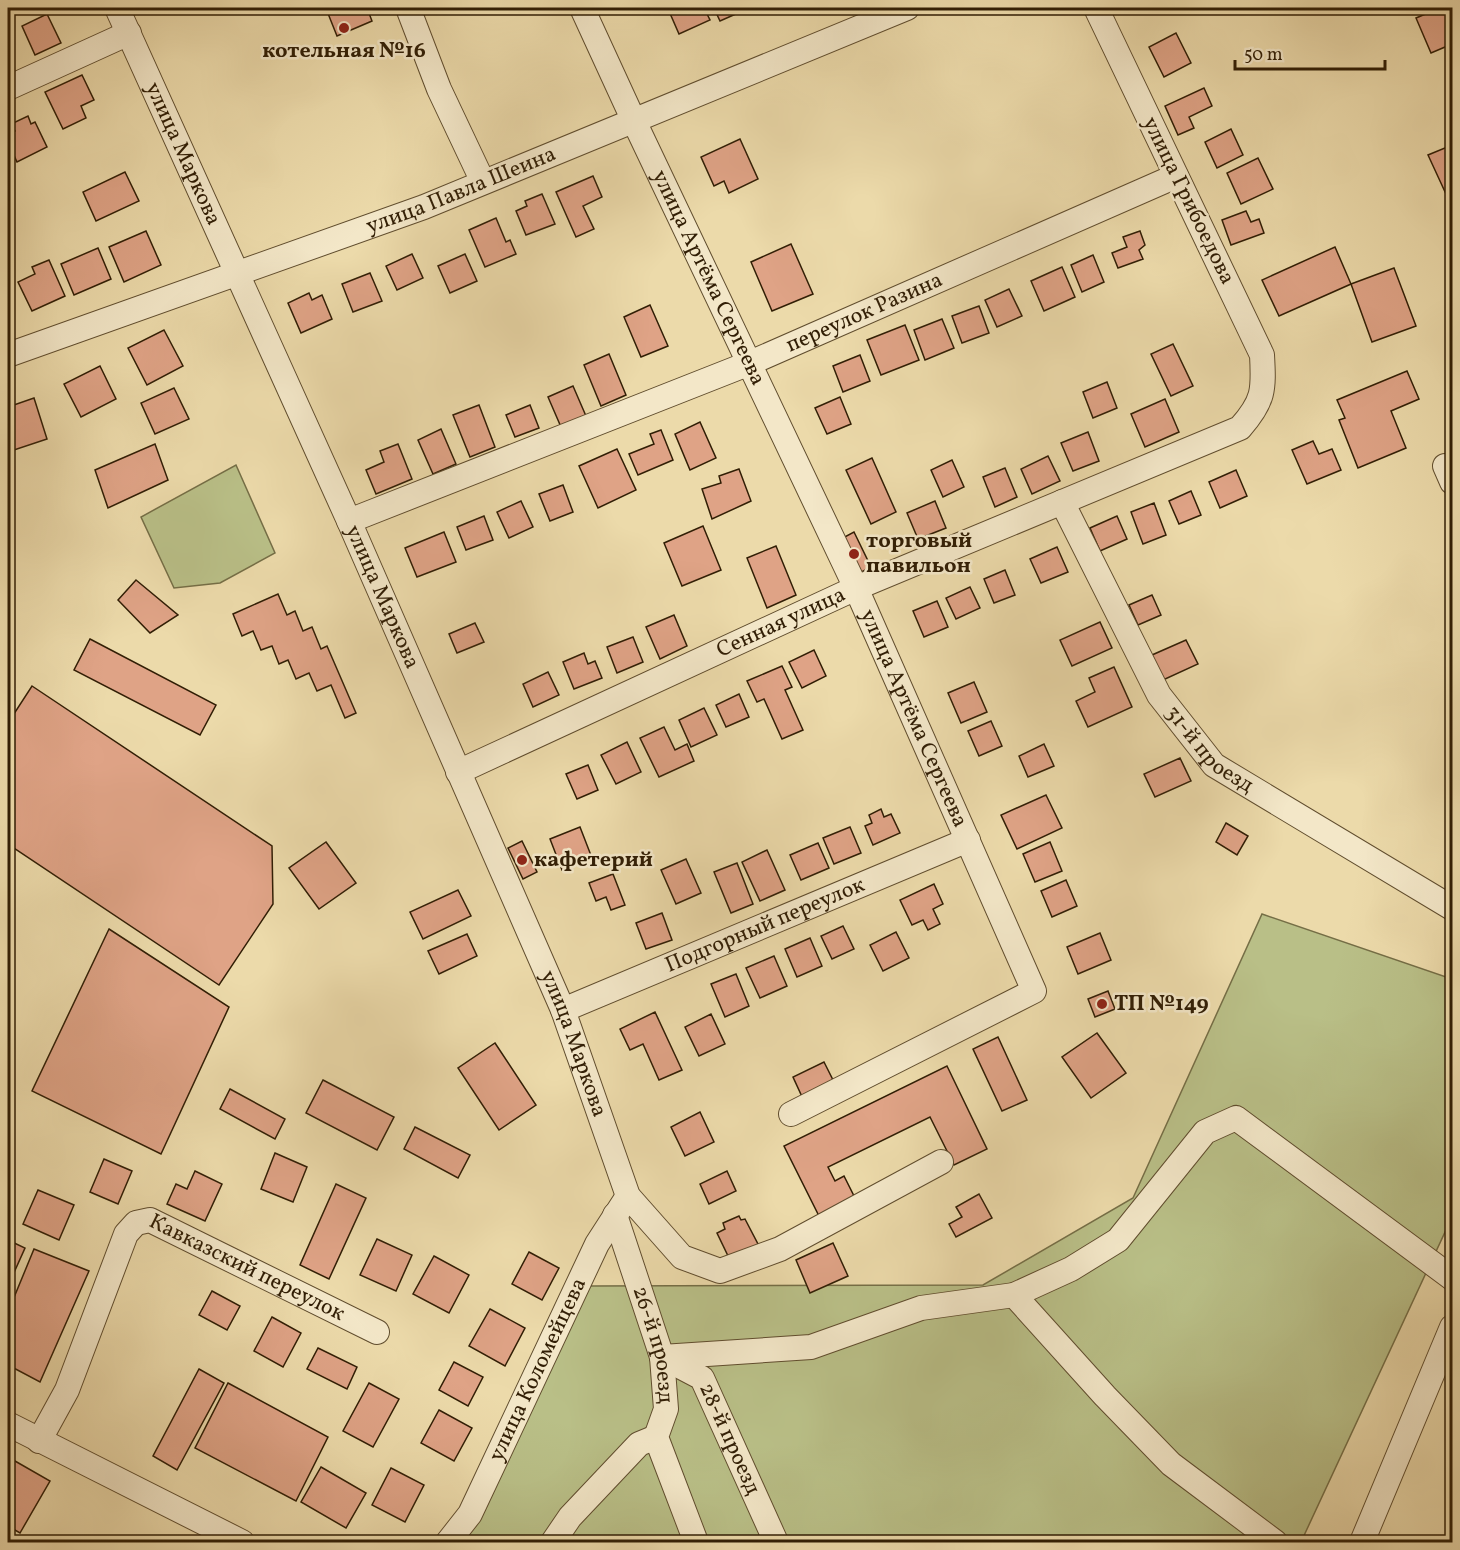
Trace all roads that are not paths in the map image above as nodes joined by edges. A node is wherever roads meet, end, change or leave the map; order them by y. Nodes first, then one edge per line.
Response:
1 (117, 8) edge
2 (408, 8) edge
3 (582, 8) edge
4 (907, 8) edge
5 (1096, 8) edge
6 (129, 33) junction
7 (8, 88) edge
8 (633, 119) junction
9 (1176, 176) junction
10 (483, 182) junction
11 (238, 275) junction
12 (8, 355) edge
13 (750, 363) junction
14 (1261, 399) joint
15 (1062, 502) junction
16 (349, 522) junction
17 (855, 588) junction
18 (458, 772) junction
19 (968, 840) junction
20 (1452, 908) edge
21 (563, 1010) junction
22 (791, 1114) dead end
23 (941, 1162) dead end
24 (621, 1206) junction
25 (1452, 1278) edge
26 (1014, 1295) junction
27 (1452, 1327) edge
28 (377, 1332) dead end
29 (662, 1357) junction
30 (8, 1424) edge
31 (656, 1437) junction
32 (39, 1441) junction
33 (242, 1542) edge
34 (448, 1542) edge
35 (553, 1542) edge
36 (696, 1542) edge
37 (776, 1542) edge
38 (1275, 1542) edge
39 (1362, 1542) edge

1 - 6 street, улица Маркова
2 - 10 street
3 - 8 street, улица Артёма Сергеева
4 - 8 street, улица Павла Шеина
5 - 9 street, улица Грибоедова
6 - 7 street
6 - 11 street, улица Маркова
8 - 10 street, улица Павла Шеина
8 - 13 street, улица Артёма Сергеева
9 - 13 street, переулок Разина
9 - 14 street, улица Грибоедова
10 - 11 street, улица Павла Шеина
11 - 12 street, улица Павла Шеина
11 - 16 street, улица Маркова
13 - 16 street, переулок Разина
13 - 17 street, улица Артёма Сергеева
14 - 15 street, Сенная улица
15 - 17 street, Сенная улица
15 - 20 street, 31-й проезд
16 - 18 street, улица Маркова
17 - 18 street, Сенная улица
17 - 19 street, улица Артёма Сергеева
18 - 21 street, улица Маркова
19 - 21 street, Подгорный переулок
19 - 22 street, улица Артёма Сергеева
21 - 24 street, улица Маркова
23 - 24 street
24 - 29 street, 26-й проезд
24 - 34 street, улица Коломейцева
25 - 26 street
26 - 29 street
26 - 38 street
27 - 39 street
28 - 32 street, Кавказский переулок
29 - 31 street, 26-й проезд
29 - 37 street, 28-й проезд
30 - 32 street
31 - 35 street
31 - 36 street, 26-й проезд
32 - 33 street

